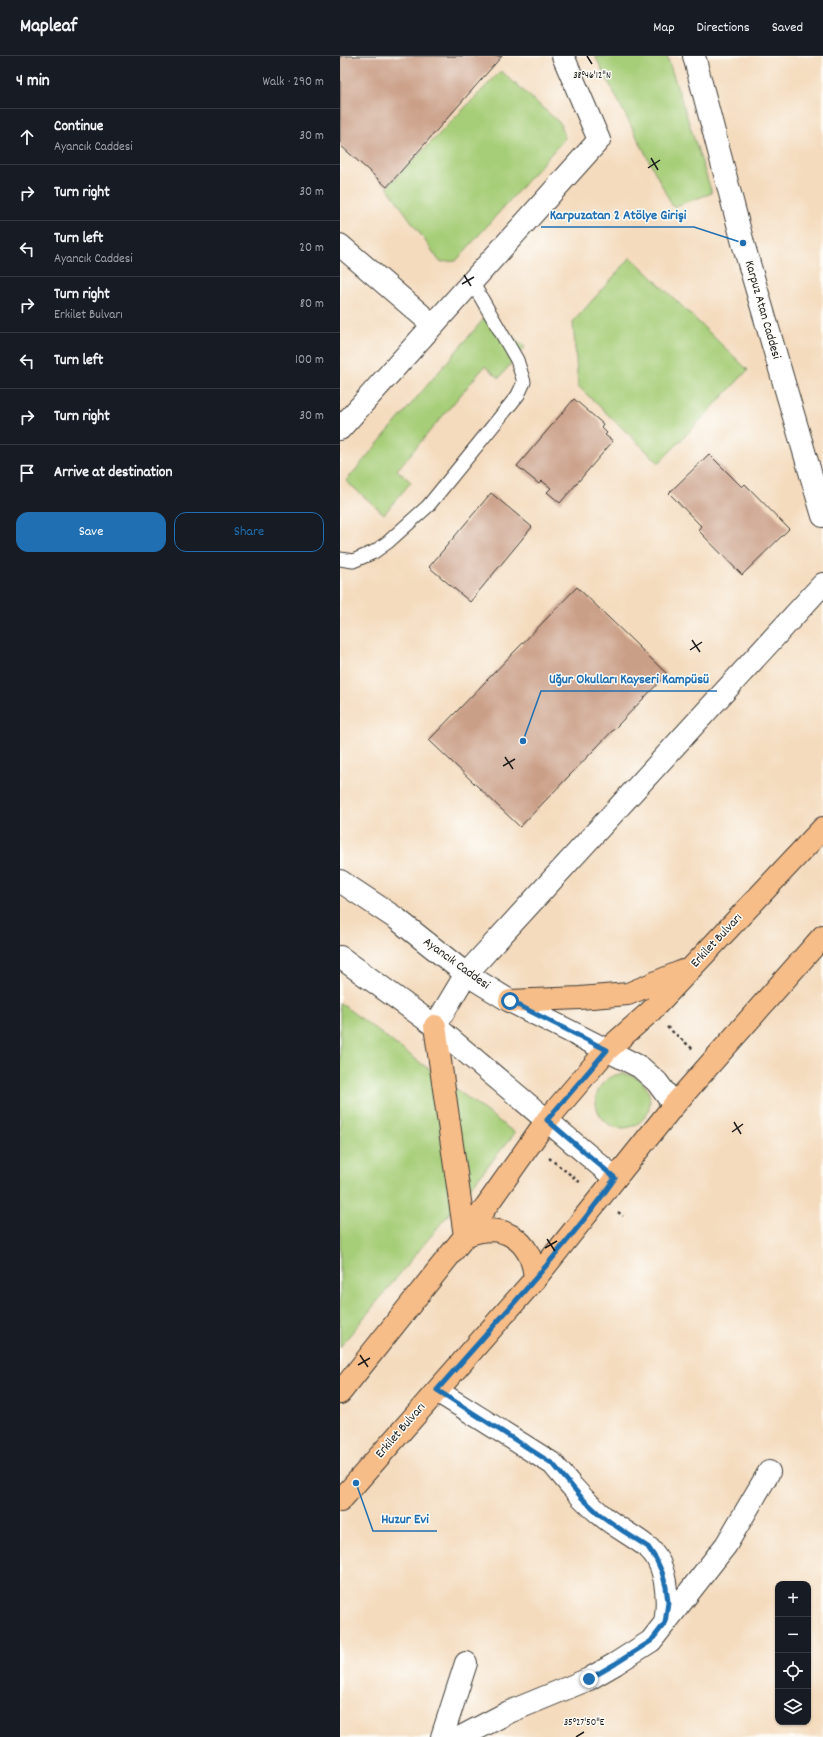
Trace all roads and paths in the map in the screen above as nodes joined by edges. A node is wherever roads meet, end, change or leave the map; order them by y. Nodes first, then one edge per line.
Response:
1 (563, 56) edge
2 (694, 56) edge
3 (340, 245) edge
4 (472, 282) junction
5 (433, 325) junction
6 (340, 429) edge
7 (823, 516) edge
8 (340, 560) edge
9 (823, 584) edge
10 (823, 828) edge
11 (340, 881) edge
12 (823, 936) edge
13 (340, 957) edge
14 (692, 968) junction
15 (466, 974) junction
16 (510, 1001) junction
17 (650, 1012) junction
18 (435, 1026) junction
19 (607, 1050) junction
20 (710, 1064) junction
21 (674, 1106) junction
22 (547, 1120) junction
23 (530, 1144) junction
24 (615, 1178) junction
25 (600, 1199) junction
26 (623, 1216) dead end
27 (465, 1236) junction
28 (535, 1279) junction
29 (437, 1390) junction
30 (340, 1393) edge
31 (769, 1472) dead end
32 (340, 1501) edge
33 (665, 1623) junction
34 (466, 1663) dead end
35 (442, 1737) edge
36 (461, 1737) edge

1 - 4 street
2 - 7 street, Karpuz Atan Caddesi
3 - 5 street
4 - 5 street
4 - 8 lane
5 - 6 street
9 - 15 street
10 - 14 main road, Erkilet Bulvarı
11 - 15 street, Ayancık Caddesi
12 - 20 main road
13 - 18 street
14 - 16 main road
14 - 17 main road, Erkilet Bulvarı
15 - 16 street, Ayancık Caddesi
15 - 18 street
16 - 19 street, Ayancık Caddesi
17 - 19 main road, Erkilet Bulvarı
17 - 20 path
18 - 22 street
18 - 27 main road
19 - 21 street, Ayancık Caddesi
19 - 22 main road, Erkilet Bulvarı
20 - 21 main road
21 - 24 main road, Erkilet Bulvarı
22 - 23 main road
22 - 24 street
23 - 25 path
23 - 27 main road
24 - 25 main road, Erkilet Bulvarı
25 - 26 path
25 - 28 main road, Erkilet Bulvarı
27 - 28 main road
27 - 30 main road
28 - 29 main road, Erkilet Bulvarı
29 - 32 main road, Erkilet Bulvarı
29 - 33 street
31 - 33 street
33 - 36 street
34 - 35 street

